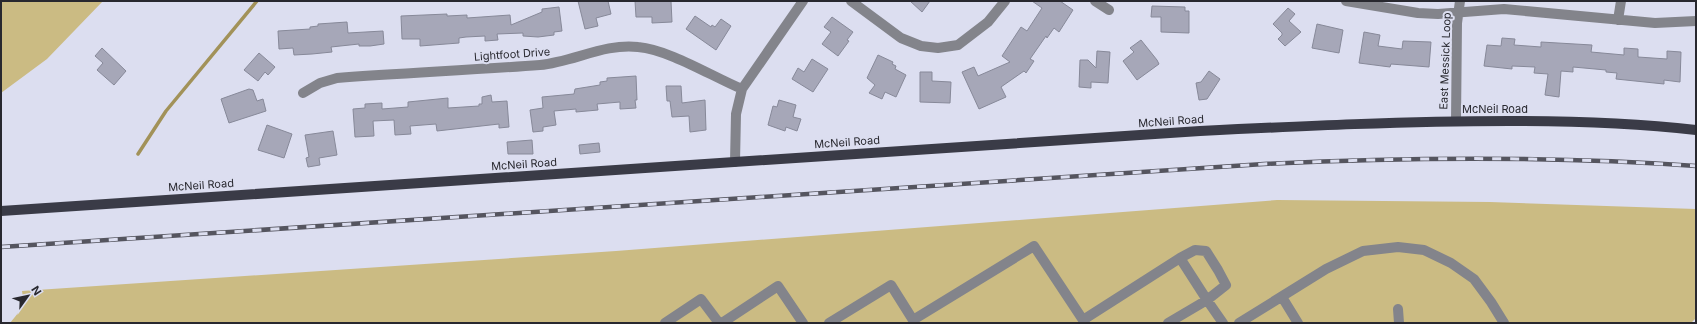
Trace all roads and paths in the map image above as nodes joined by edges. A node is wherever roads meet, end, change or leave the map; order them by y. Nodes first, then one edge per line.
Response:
1 (803, 1) edge
2 (851, 1) edge
3 (1005, 1) edge
4 (1095, 1) edge
5 (1346, 1) edge
6 (1460, 1) edge
7 (1620, 1) edge
8 (1109, 10) dead end
9 (1458, 13) junction
10 (1618, 20) junction
11 (1696, 21) edge
12 (742, 89) junction
13 (302, 93) dead end
14 (1456, 121) junction
15 (1696, 130) edge
16 (735, 162) junction
17 (1, 211) edge
18 (1180, 258) junction
19 (1282, 297) junction
20 (1207, 300) junction
21 (1398, 309) dead end
22 (1084, 321) edge
23 (665, 323) edge
24 (719, 323) edge
25 (722, 323) edge
26 (803, 323) edge
27 (830, 323) edge
28 (1168, 323) edge
29 (1223, 323) edge
30 (1239, 323) edge
31 (1298, 323) edge
32 (1399, 323) edge
33 (1504, 323) edge

1 - 12 street
2 - 3 street
4 - 8 street
5 - 9 street
6 - 9 street, East Messick Loop
7 - 10 street
9 - 10 street
9 - 14 street, East Messick Loop
10 - 11 street
12 - 13 street, Lightfoot Drive
12 - 16 street
14 - 15 main road, McNeil Road
14 - 16 main road, McNeil Road
16 - 17 main road, McNeil Road
18 - 20 street
18 - 20 street
18 - 22 street
19 - 30 street
19 - 31 street
19 - 33 street
20 - 28 street
20 - 29 street
21 - 32 street
22 - 27 street
23 - 24 street
25 - 26 street

